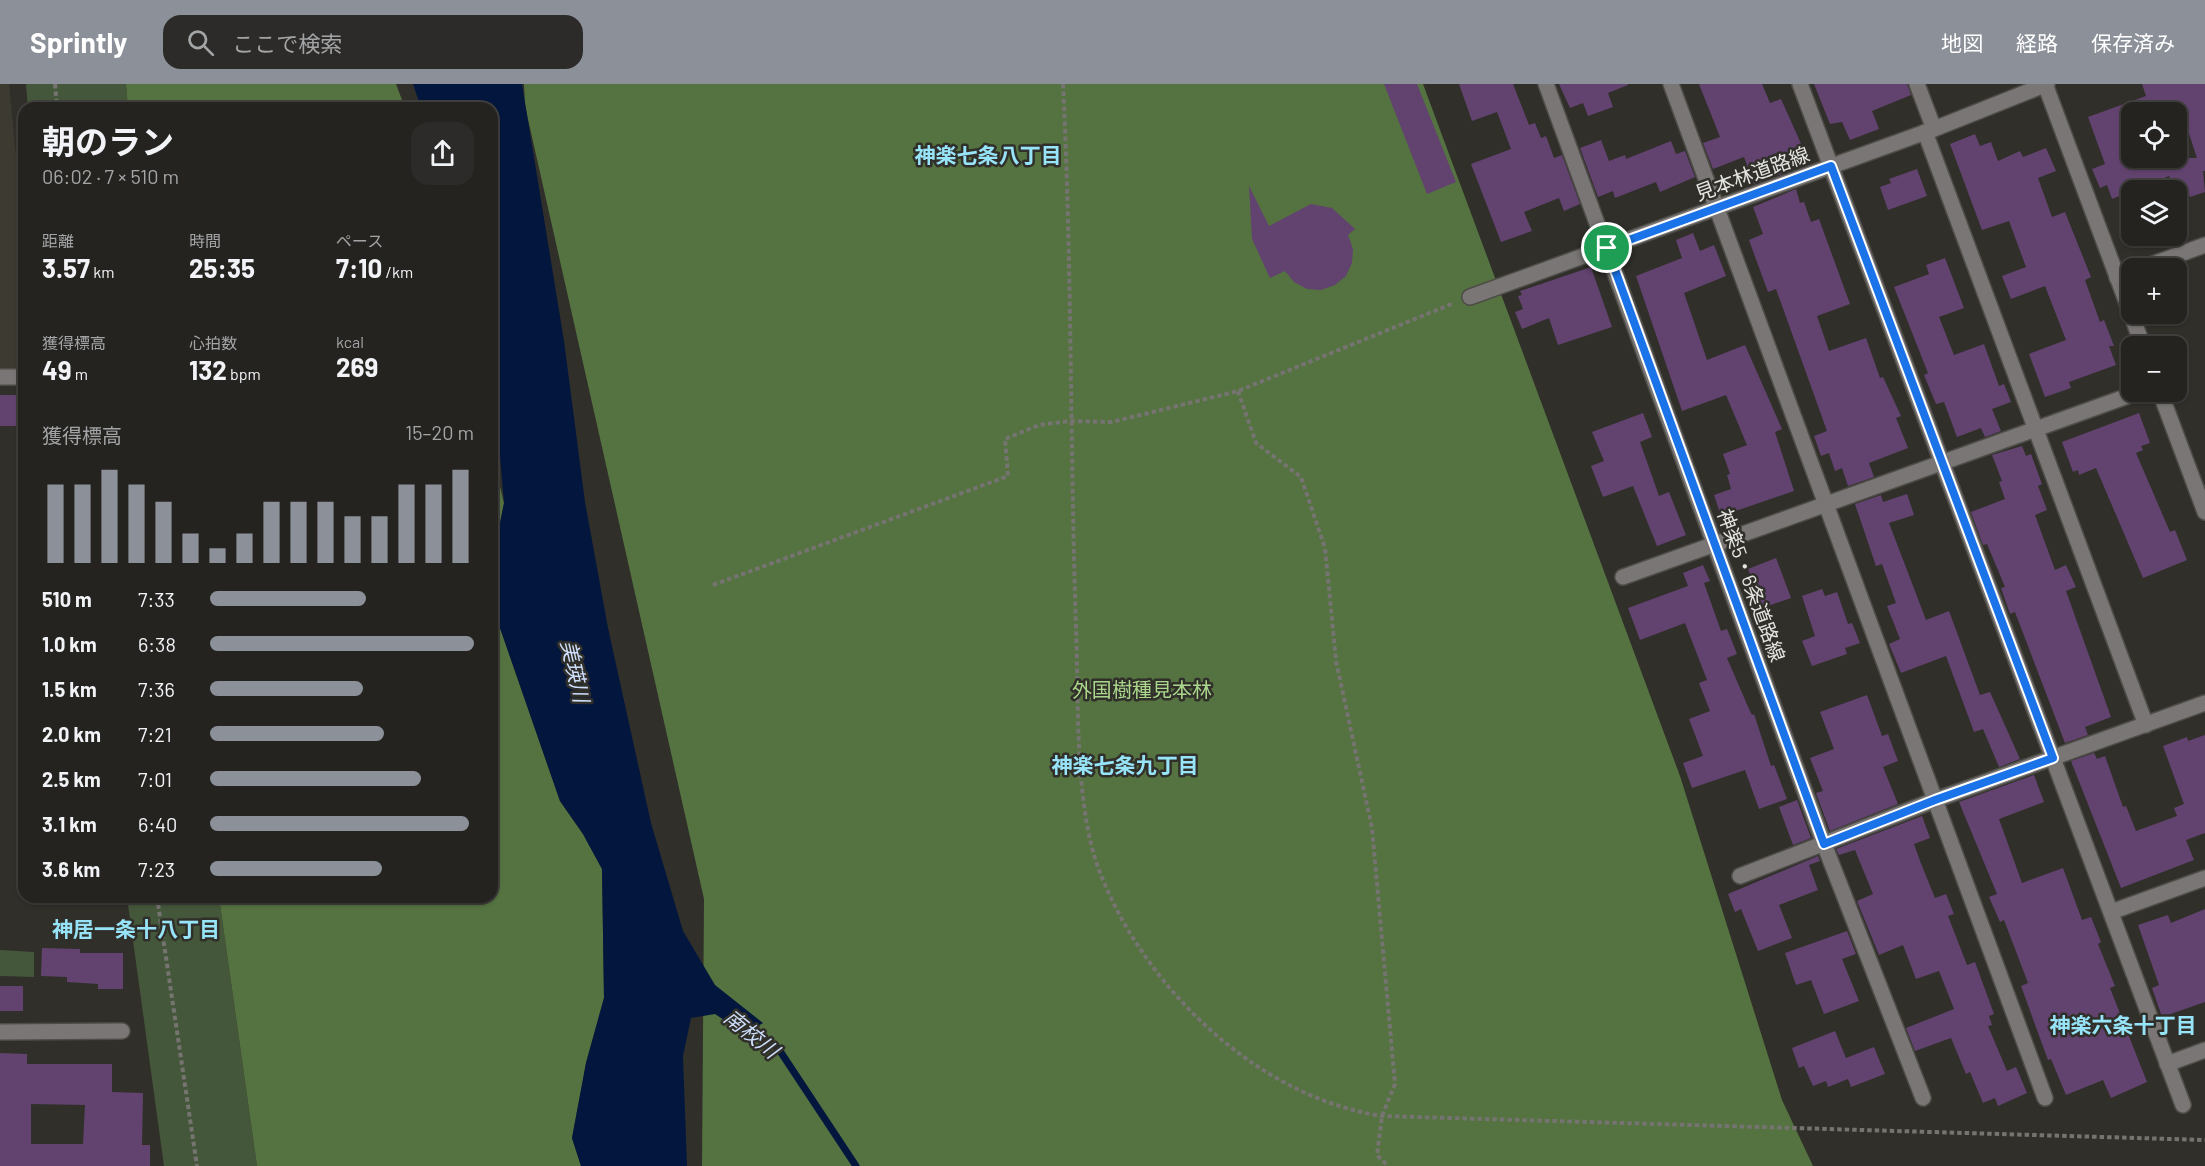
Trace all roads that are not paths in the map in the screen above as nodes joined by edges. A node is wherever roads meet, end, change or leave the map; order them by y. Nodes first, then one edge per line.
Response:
1 (1545, 84) edge
2 (1671, 84) edge
3 (1800, 84) edge
4 (1917, 84) edge
5 (2046, 84) edge
6 (1929, 130) junction
7 (1831, 166) junction
8 (1717, 208) junction
9 (2205, 245) edge
10 (1607, 248) junction
11 (2169, 258) edge
12 (2121, 268) edge
13 (1470, 297) road end
14 (0, 377) edge
15 (18, 377) edge
16 (2121, 399) edge
17 (2164, 402) edge
18 (2034, 430) junction
19 (1942, 462) junction
20 (1827, 506) junction
21 (2205, 512) edge
22 (1714, 544) junction
23 (1623, 577) dead end
24 (2205, 703) edge
25 (2146, 725) junction
26 (2053, 758) junction
27 (1935, 800) junction
28 (1824, 844) junction
29 (1740, 876) dead end
30 (2205, 878) edge
31 (2110, 912) junction
32 (122, 1031) dead end
33 (0, 1032) edge
34 (2205, 1050) edge
35 (2167, 1064) junction
36 (1923, 1098) dead end
37 (2045, 1098) dead end
38 (2183, 1105) dead end

1 - 10 street, 神楽5・6条道路線
2 - 8 street
3 - 7 street
4 - 6 street
5 - 6 street, 見本林道路線
5 - 12 street
6 - 7 street, 見本林道路線
6 - 18 street
7 - 8 street, 見本林道路線
7 - 19 street
8 - 10 street, 見本林道路線
8 - 20 street
9 - 11 street
10 - 13 street, 見本林道路線
10 - 22 street, 神楽5・6条道路線
14 - 15 street
16 - 18 street
17 - 21 street
18 - 19 street
18 - 25 street
19 - 20 street
19 - 26 street
20 - 22 street
20 - 27 street
22 - 23 street
22 - 28 street, 神楽5・6条道路線
24 - 25 street
25 - 26 street
26 - 27 street
26 - 31 street
27 - 28 street
27 - 37 street
28 - 29 street
28 - 36 street, 神楽5・6条道路線
30 - 31 street
31 - 35 street
32 - 33 street
34 - 35 street
35 - 38 street

